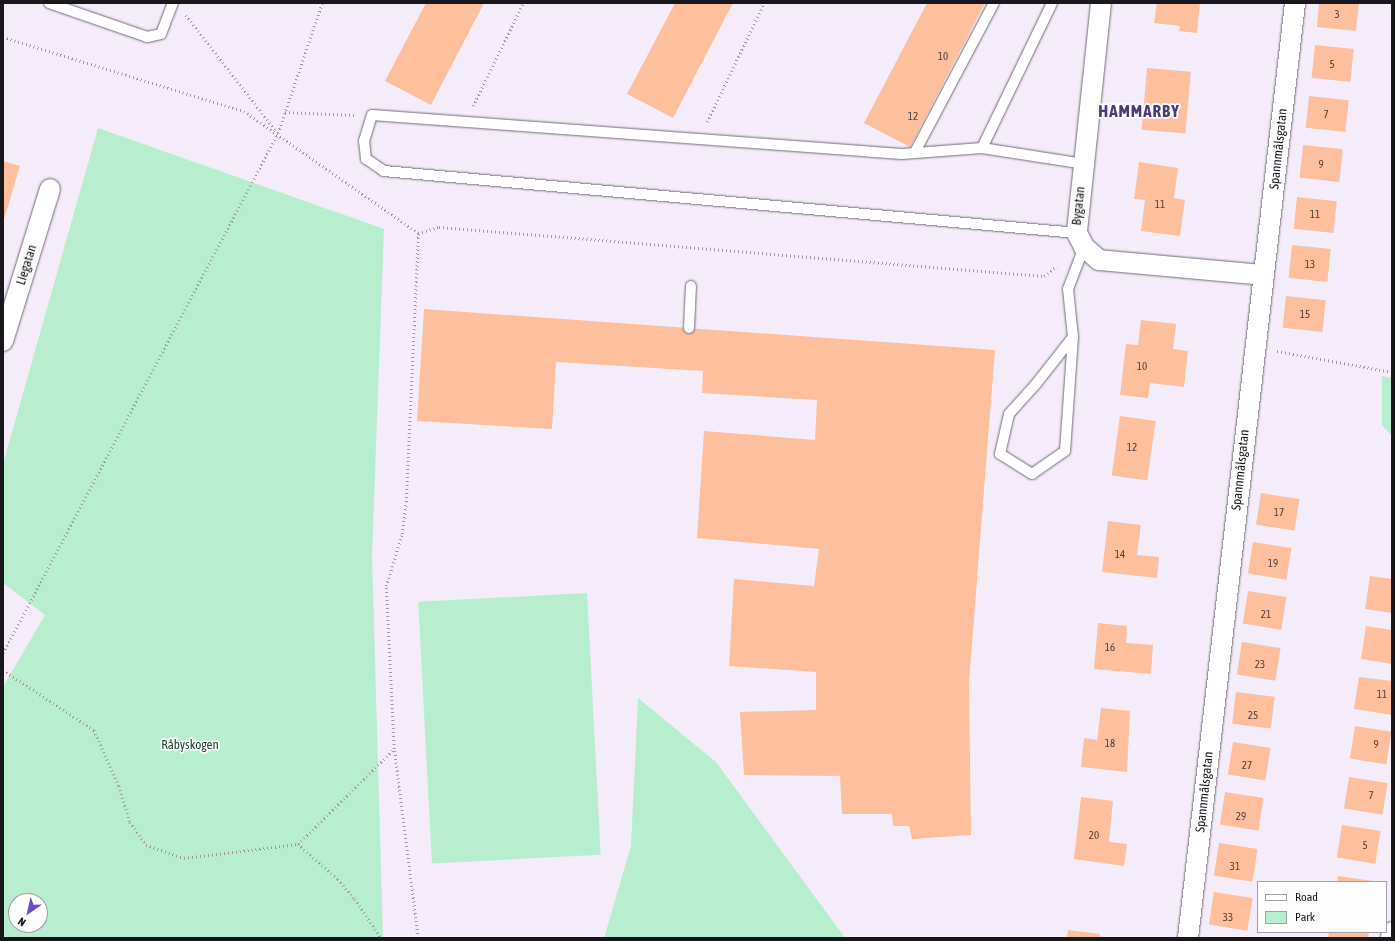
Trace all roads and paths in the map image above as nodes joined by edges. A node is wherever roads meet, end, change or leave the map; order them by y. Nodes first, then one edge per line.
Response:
1 (49, 3) edge
2 (173, 3) edge
3 (322, 3) edge
4 (523, 3) edge
5 (764, 3) edge
6 (994, 3) edge
7 (1052, 3) edge
8 (1102, 3) edge
9 (1295, 3) edge
10 (182, 9) dead end
11 (3, 37) edge
12 (284, 112) junction
13 (372, 115) junction
14 (464, 123) junction
15 (278, 133) junction
16 (699, 139) junction
17 (982, 148) junction
18 (916, 152) junction
19 (1084, 164) junction
20 (50, 189) dead end
21 (418, 233) junction
22 (1080, 240) junction
23 (1263, 275) junction
24 (691, 286) dead end
25 (689, 328) dead end
26 (1072, 337) junction
27 (3, 340) edge
28 (1255, 346) junction
29 (1392, 372) edge
30 (3, 652) edge
31 (3, 670) edge
32 (394, 748) junction
33 (298, 844) junction
34 (1392, 932) edge
35 (380, 938) edge
36 (418, 938) edge
37 (1188, 938) edge
38 (1391, 938) edge

1 - 2 lane
3 - 12 path
4 - 14 path
5 - 16 path
6 - 18 lane
7 - 17 lane
8 - 19 street, Bygatan
9 - 23 street, Spannmålsgatan
10 - 15 path
11 - 15 path
12 - 13 path
12 - 15 path
13 - 14 lane
13 - 22 lane
14 - 16 lane
15 - 21 path
15 - 30 path
16 - 18 lane
17 - 18 lane
17 - 19 lane
19 - 22 street, Bygatan
20 - 27 street, Liegatan
21 - 22 path
21 - 32 path
22 - 23 street
22 - 26 lane
23 - 28 street, Spannmålsgatan
24 - 25 lane
26 - 26 lane
28 - 29 path
28 - 37 street, Spannmålsgatan
31 - 33 path
32 - 33 path
32 - 36 path
33 - 35 path
34 - 38 street

